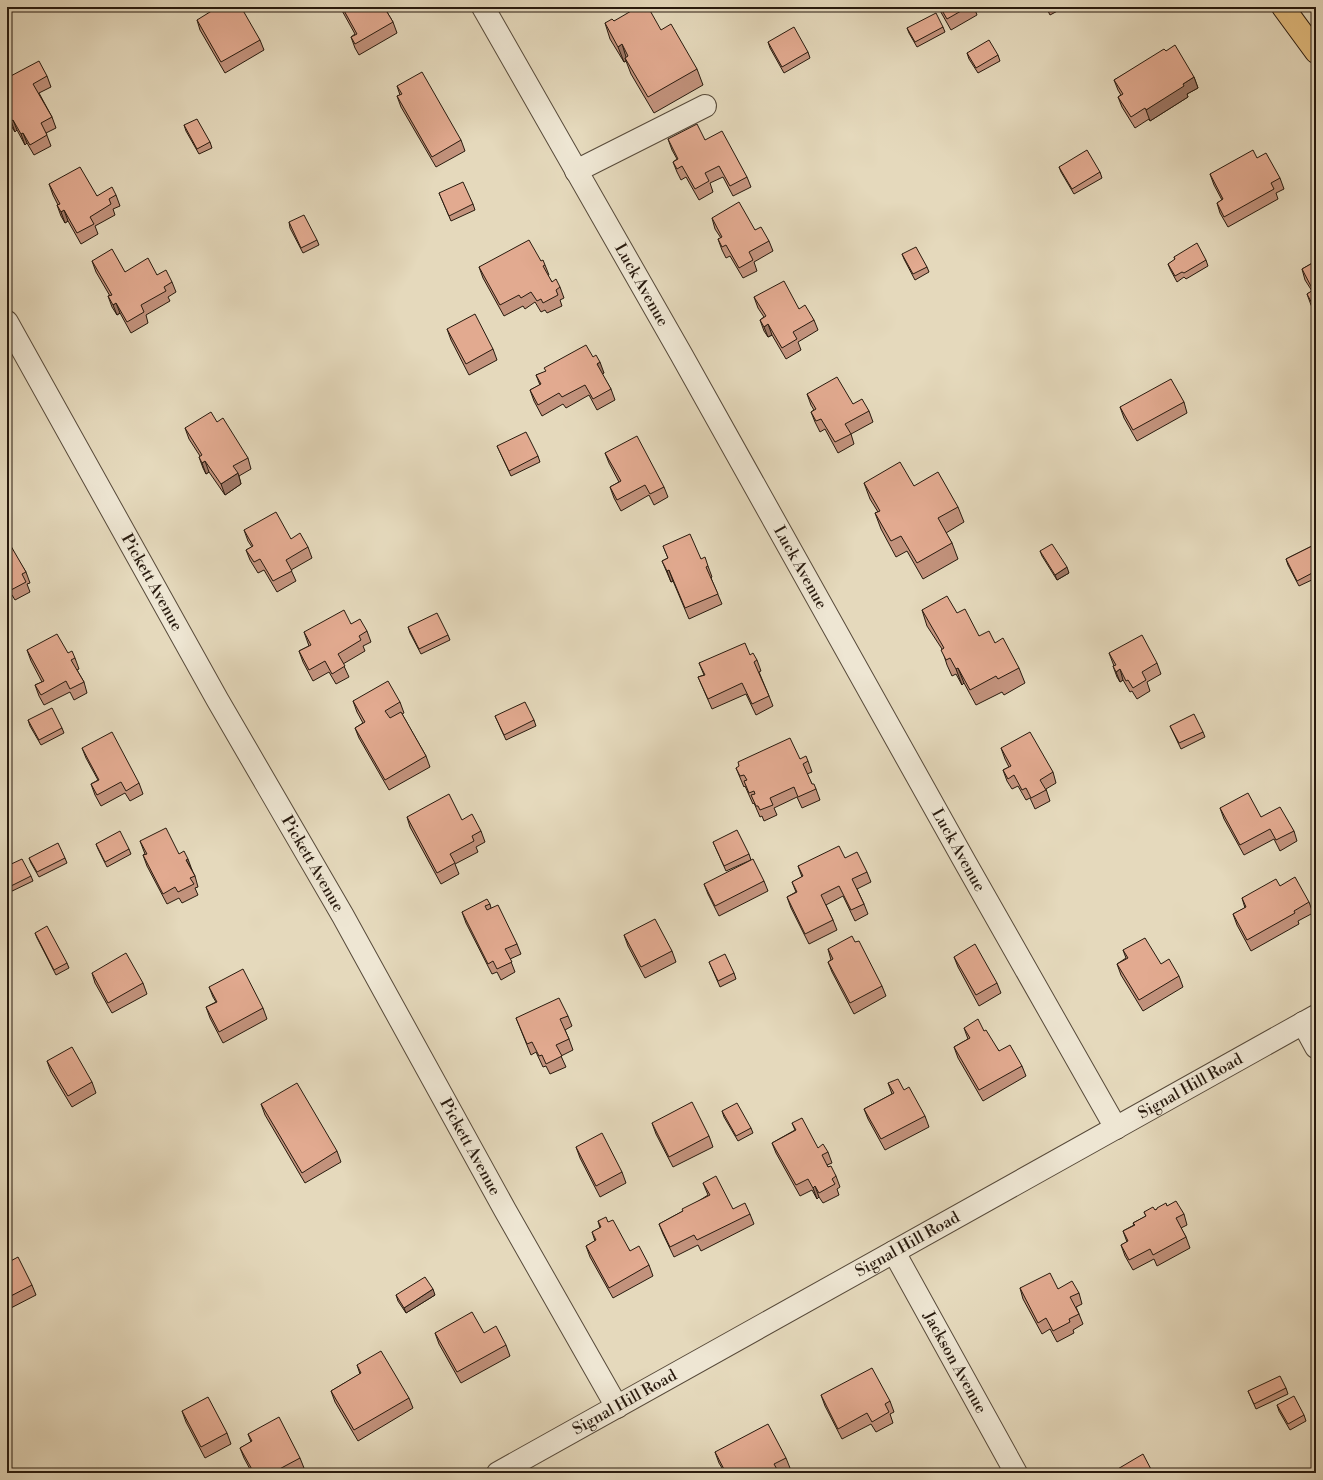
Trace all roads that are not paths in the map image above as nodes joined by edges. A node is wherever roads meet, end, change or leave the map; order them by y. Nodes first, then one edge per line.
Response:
1 (483, 7) edge
2 (1283, 7) edge
3 (1316, 52) edge
4 (705, 106) dead end
5 (576, 171) junction
6 (7, 322) edge
7 (1310, 1020) edge
8 (1316, 1047) edge
9 (1116, 1128) junction
10 (894, 1252) junction
11 (616, 1407) junction
12 (498, 1473) edge
13 (1016, 1473) edge

1 - 5 street, Luck Avenue
2 - 3 main road
4 - 5 street
5 - 9 street, Luck Avenue
6 - 11 street, Pickett Avenue
7 - 8 street
7 - 9 street, Signal Hill Road
9 - 10 street, Signal Hill Road
10 - 11 street, Signal Hill Road
10 - 13 street, Jackson Avenue
11 - 12 street, Signal Hill Road

